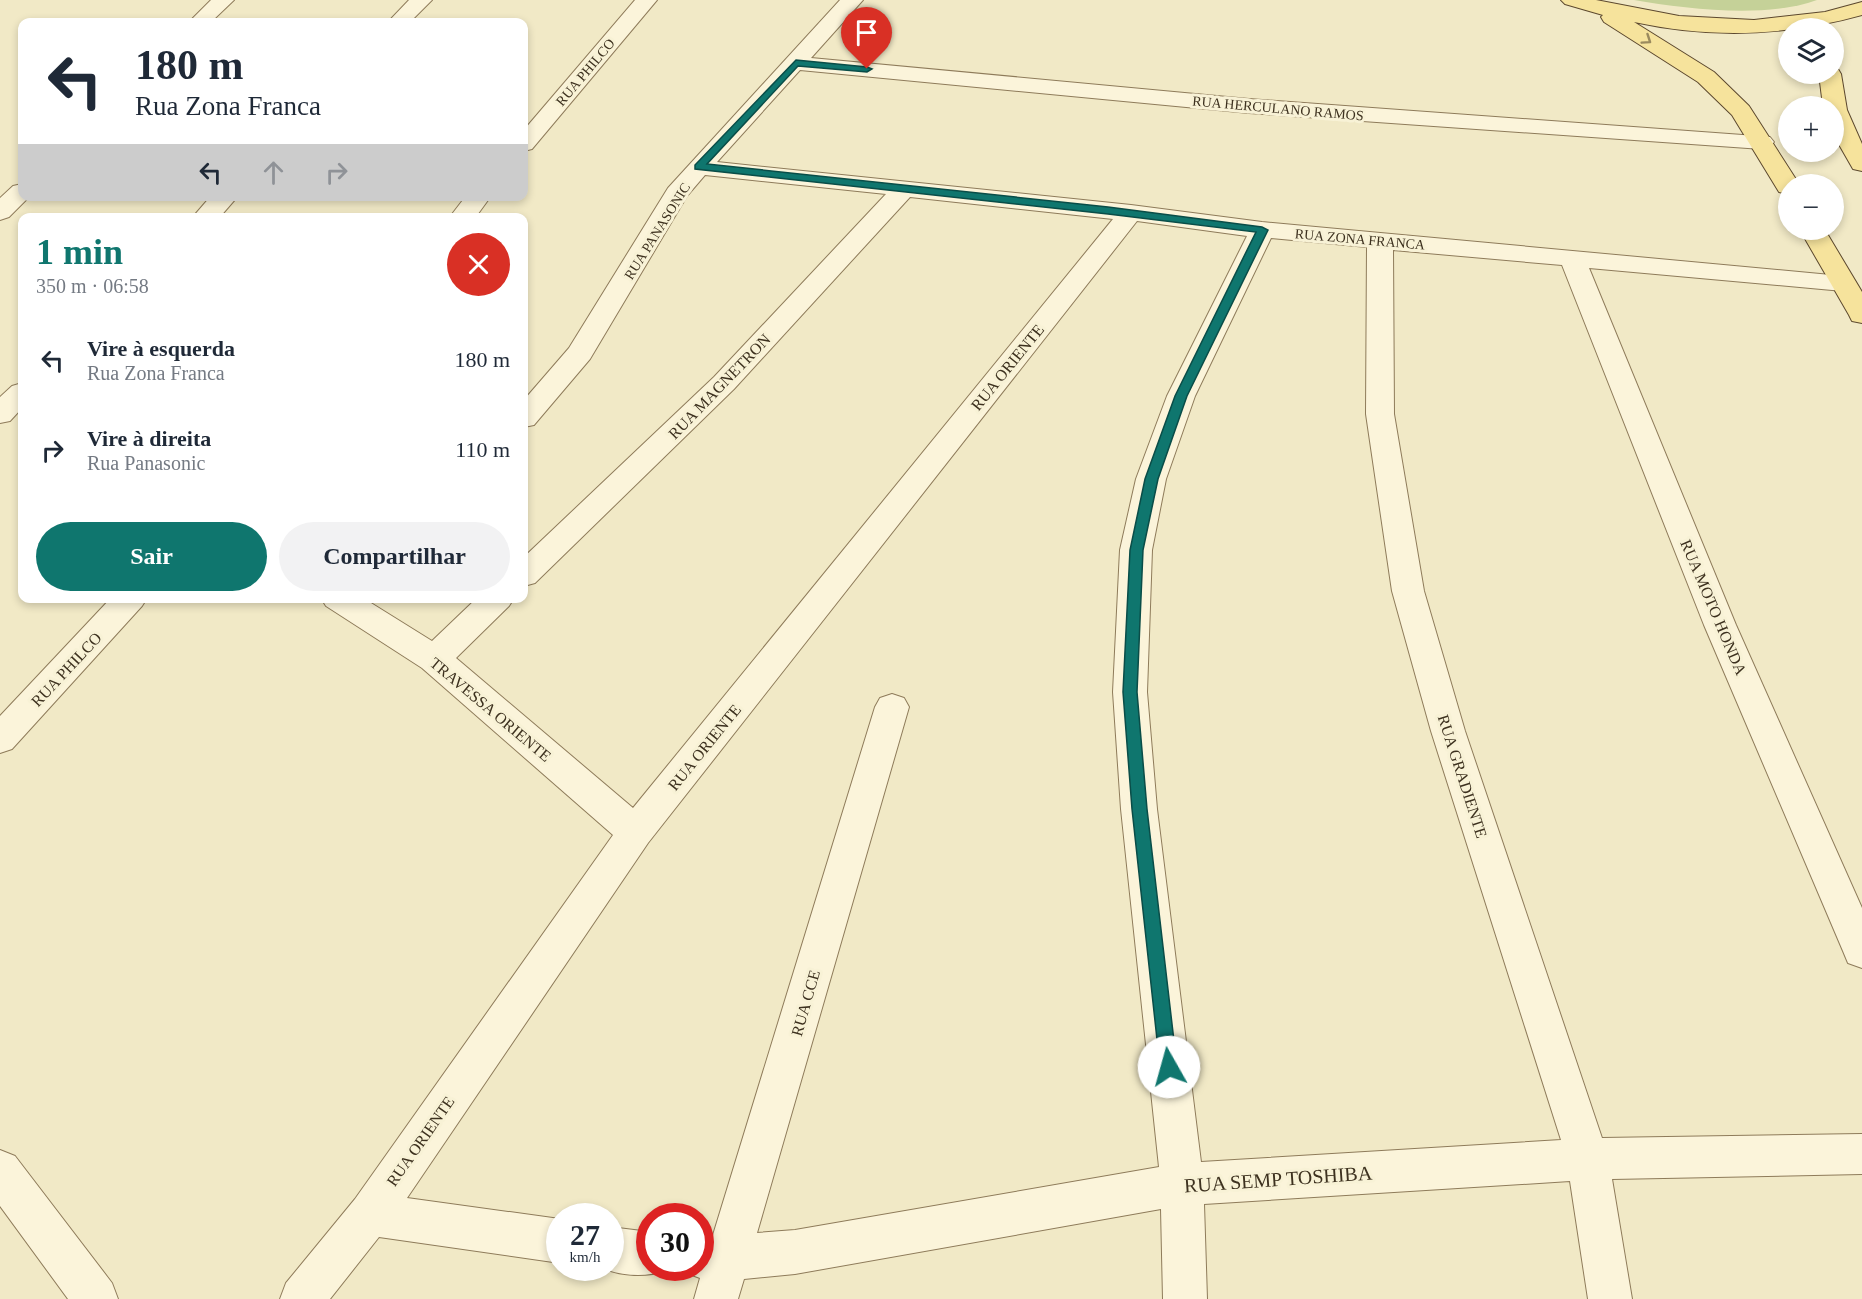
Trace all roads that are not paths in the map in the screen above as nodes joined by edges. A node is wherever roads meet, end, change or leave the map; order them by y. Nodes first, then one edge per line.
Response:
1 (223, 0) edge
2 (422, 0) edge
3 (646, 0) edge
4 (852, 0) edge
5 (1572, 0) edge
6 (1598, 8) junction
7 (1862, 8) edge
8 (1840, 15) junction
9 (203, 18) edge
10 (402, 18) edge
11 (1839, 18) edge
12 (796, 63) junction
13 (1831, 84) edge
14 (528, 139) edge
15 (1762, 142) junction
16 (1862, 164) edge
17 (699, 167) junction
18 (1780, 174) edge
19 (905, 188) junction
20 (18, 195) edge
21 (221, 201) edge
22 (475, 201) edge
23 (0, 212) edge
24 (209, 213) edge
25 (465, 213) edge
26 (1131, 213) junction
27 (1262, 230) junction
28 (1818, 240) edge
29 (1380, 241) junction
30 (1573, 259) junction
31 (1843, 283) junction
32 (1862, 315) edge
33 (18, 396) edge
34 (528, 413) edge
35 (0, 414) edge
36 (528, 571) edge
37 (126, 603) edge
38 (345, 603) edge
39 (493, 603) edge
40 (434, 659) junction
41 (892, 707) dead end
42 (0, 739) edge
43 (635, 832) junction
44 (1862, 951) edge
45 (1862, 1154) edge
46 (1588, 1159) junction
47 (0, 1172) edge
48 (1182, 1184) junction
49 (370, 1214) junction
50 (546, 1239) edge
51 (715, 1257) edge
52 (96, 1299) edge
53 (302, 1299) edge
54 (717, 1299) edge
55 (1185, 1299) edge
56 (1610, 1299) edge

1 - 9 street
2 - 10 street
3 - 14 street, RUA PHILCO
4 - 12 street, RUA PANASONIC
5 - 6 main road
6 - 8 main road
6 -> 15 main road
7 - 8 main road
8 - 11 main road
12 - 15 street, RUA HERCULANO RAMOS
12 - 17 street, RUA PANASONIC
13 - 16 main road
15 - 18 main road
17 - 19 street, RUA ZONA FRANCA
17 - 34 street, RUA PANASONIC
19 - 26 street, RUA ZONA FRANCA
19 - 36 street, RUA MAGNETRON
20 - 23 street
21 - 24 street
22 - 25 street
26 - 27 street, RUA ZONA FRANCA
26 - 43 street, RUA ORIENTE
27 - 29 street, RUA ZONA FRANCA
27 - 48 street
28 - 31 main road
29 - 30 street, RUA ZONA FRANCA
29 - 46 street, RUA GRADIENTE
30 - 31 street, RUA ZONA FRANCA
30 - 44 street, RUA MOTO HONDA
31 - 32 main road
33 - 35 street
37 - 42 street, RUA PHILCO
38 - 40 street, TRAVESSA ORIENTE
39 - 40 street
40 - 43 street, TRAVESSA ORIENTE
41 - 51 street, RUA CCE
43 - 49 street, RUA ORIENTE
45 - 46 street, RUA SEMP TOSHIBA
46 - 48 street, RUA SEMP TOSHIBA
46 - 56 street, RUA GRADIENTE
47 - 52 street
48 - 51 street, RUA SEMP TOSHIBA
48 - 55 street
49 - 50 street
49 - 53 street, RUA ORIENTE
51 - 54 street, RUA CCE

